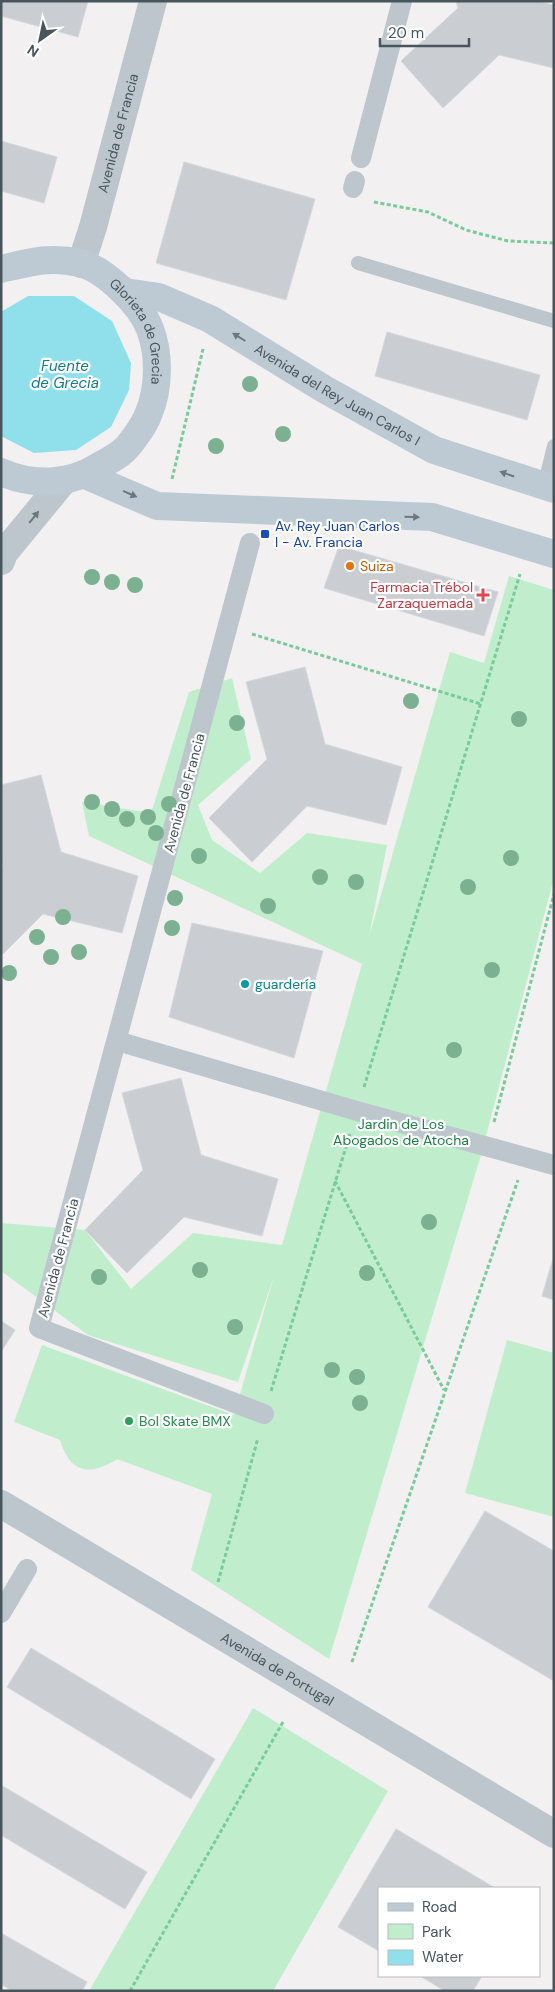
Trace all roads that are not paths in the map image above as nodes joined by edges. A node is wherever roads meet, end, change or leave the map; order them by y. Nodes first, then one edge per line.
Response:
1 (153, 1) edge
2 (402, 1) edge
3 (361, 158) dead end
4 (358, 263) dead end
5 (81, 264) junction
6 (1, 269) edge
7 (125, 292) junction
8 (554, 321) edge
9 (554, 446) edge
10 (1, 472) edge
11 (74, 478) junction
12 (549, 488) edge
13 (250, 543) dead end
14 (2, 549) edge
15 (541, 550) edge
16 (117, 1042) junction
17 (554, 1164) edge
18 (264, 1414) road end
19 (1, 1504) edge
20 (27, 1569) dead end
21 (1, 1613) edge
22 (554, 1834) edge

1 - 5 street, Avenida de Francia
2 - 3 street
4 - 8 lane
5 - 6 main road, Glorieta de Grecia
5 - 7 main road, Glorieta de Grecia
7 - 11 main road, Glorieta de Grecia
12 -> 7 main road, Avenida del Rey Juan Carlos I
9 - 12 lane
10 - 11 main road
14 -> 11 street
11 -> 15 main road
13 - 16 street, Avenida de Francia
16 - 17 street
16 - 18 street, Avenida de Francia
19 - 22 street, Avenida de Portugal
20 - 21 street

